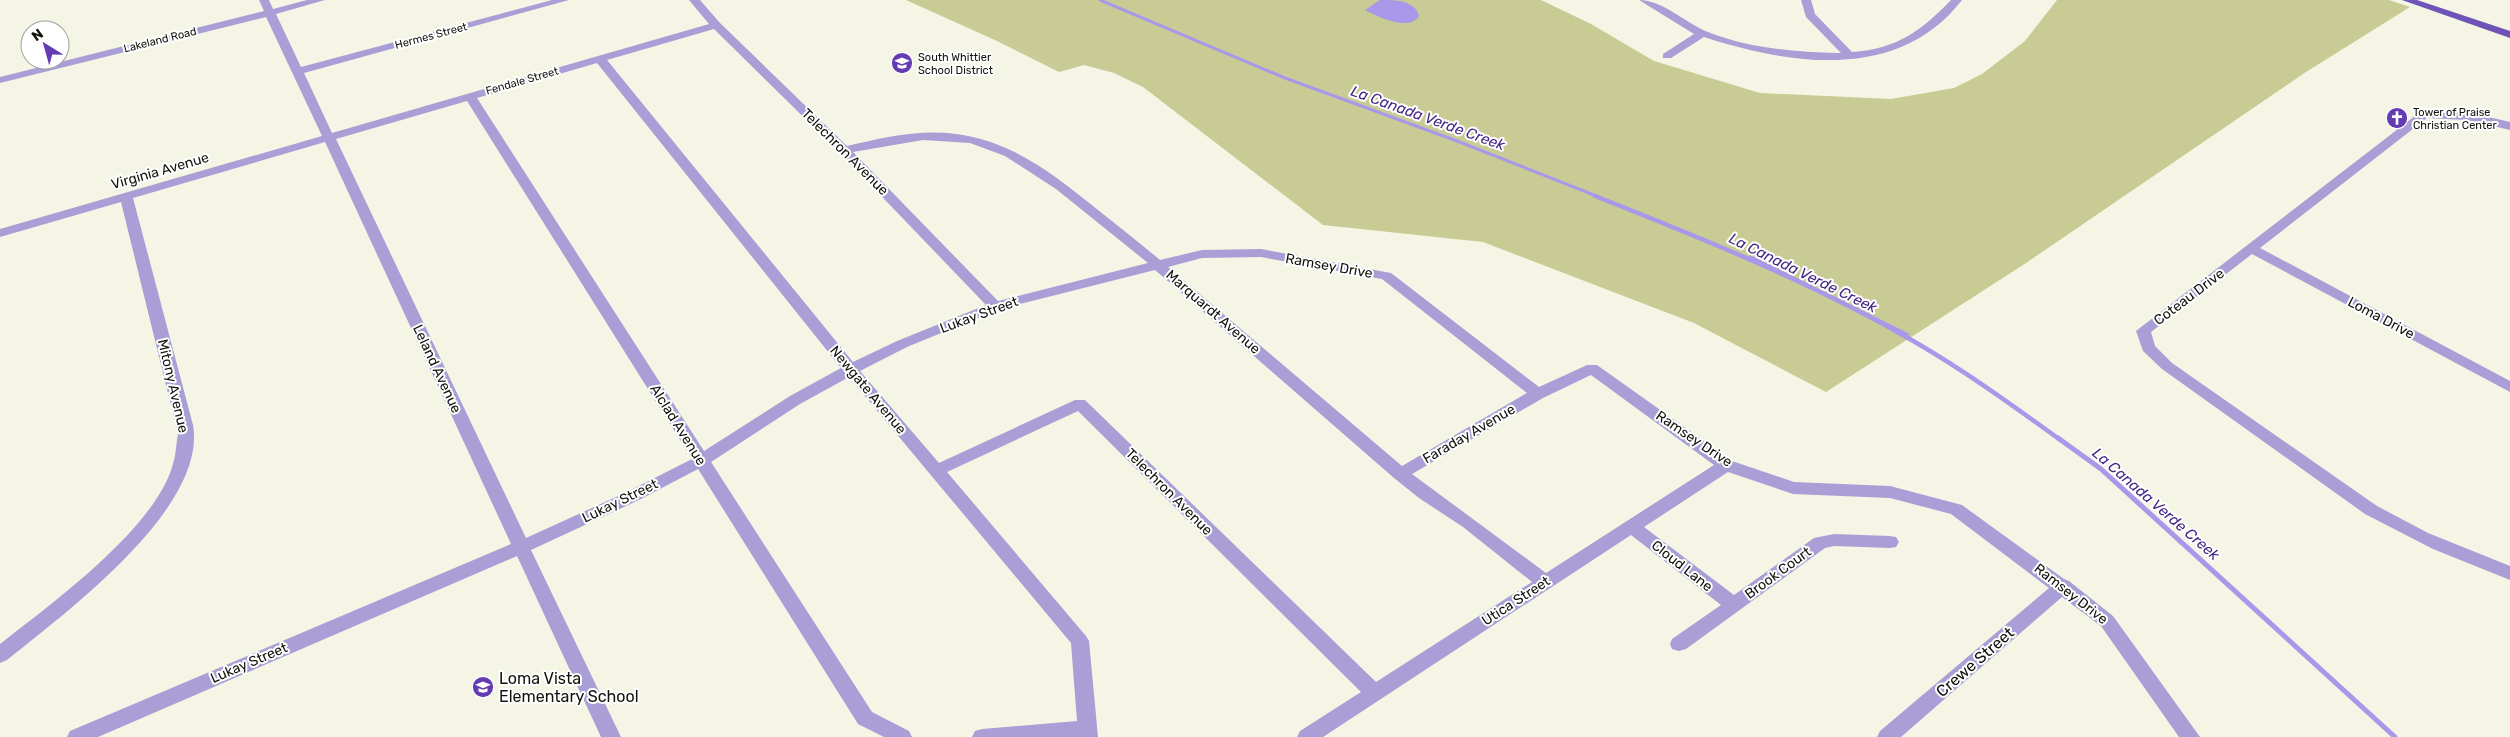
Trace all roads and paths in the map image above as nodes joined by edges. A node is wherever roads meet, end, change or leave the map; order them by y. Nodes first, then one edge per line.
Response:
1 (320, 0) edge
2 (564, 0) edge
3 (694, 0) edge
4 (1644, 0) edge
5 (1806, 0) edge
6 (1957, 0) edge
7 (2406, 0) edge
8 (2429, 0) edge
9 (267, 6) edge
10 (716, 25) junction
11 (2510, 27) edge
12 (1703, 33) junction
13 (2510, 35) edge
14 (1667, 56) dead end
15 (1850, 56) junction
16 (600, 59) junction
17 (298, 71) junction
18 (0, 80) edge
19 (470, 96) junction
20 (2510, 126) edge
21 (329, 138) junction
22 (844, 150) junction
23 (126, 196) junction
24 (0, 233) edge
25 (2252, 250) junction
26 (1159, 265) junction
27 (995, 306) junction
28 (851, 369) junction
29 (2510, 387) edge
30 (1538, 394) junction
31 (701, 461) junction
32 (1726, 464) junction
33 (935, 470) junction
34 (1400, 474) junction
35 (1631, 526) junction
36 (1890, 542) dead end
37 (521, 548) junction
38 (2510, 573) edge
39 (1545, 582) junction
40 (2063, 586) junction
41 (1734, 605) junction
42 (1679, 644) dead end
43 (0, 655) edge
44 (1373, 692) junction
45 (1087, 733) edge
46 (77, 737) edge
47 (611, 737) edge
48 (902, 737) edge
49 (982, 737) edge
50 (1307, 737) edge
51 (1887, 737) edge
52 (2190, 737) edge

1 - 9 street, Lakeland Road
2 - 17 street, Hermes Street
3 - 10 street, Telechron Avenue
4 - 12 street
5 - 15 street
6 - 15 street
7 - 13 main road
8 - 11 main road
9 - 17 street, Leland Avenue
9 - 18 street, Lakeland Road
10 - 16 street, Fendale Street
10 - 22 street, Telechron Avenue
12 - 14 street
12 - 15 street
16 - 19 street, Fendale Street
16 - 28 street, Newgate Avenue
17 - 21 street, Leland Avenue
19 - 21 street, Fendale Street
19 - 31 street, Alclad Avenue
20 - 25 street, Coteau Drive
21 - 23 street, Virginia Avenue
21 - 37 street, Leland Avenue
22 - 26 street, Marquardt Avenue
22 - 27 street, Telechron Avenue
23 - 24 street, Virginia Avenue
23 - 43 street, Mitony Avenue
25 - 29 street, Loma Drive
25 - 38 street, Coteau Drive
26 - 27 street, Lukay Street
26 - 30 street, Ramsey Drive
26 - 34 street, Marquardt Avenue
27 - 28 street, Lukay Street
28 - 31 street, Lukay Street
28 - 33 street, Newgate Avenue
30 - 32 street, Ramsey Drive
30 - 34 street, Faraday Avenue
31 - 37 street, Lukay Street
31 - 48 street, Alclad Avenue
32 - 35 street, Utica Street
32 - 40 street, Ramsey Drive
33 - 44 street, Telechron Avenue
33 - 45 street, Newgate Avenue
34 - 39 street, Marquardt Avenue
35 - 39 street, Utica Street
35 - 41 street, Cloud Lane
36 - 41 street, Brook Court
37 - 46 street, Lukay Street
37 - 47 street, Leland Avenue
39 - 44 street, Utica Street
40 - 51 street, Crewe Street
40 - 52 street, Ramsey Drive
41 - 42 street, Brook Court
44 - 50 street, Utica Street
45 - 49 street

